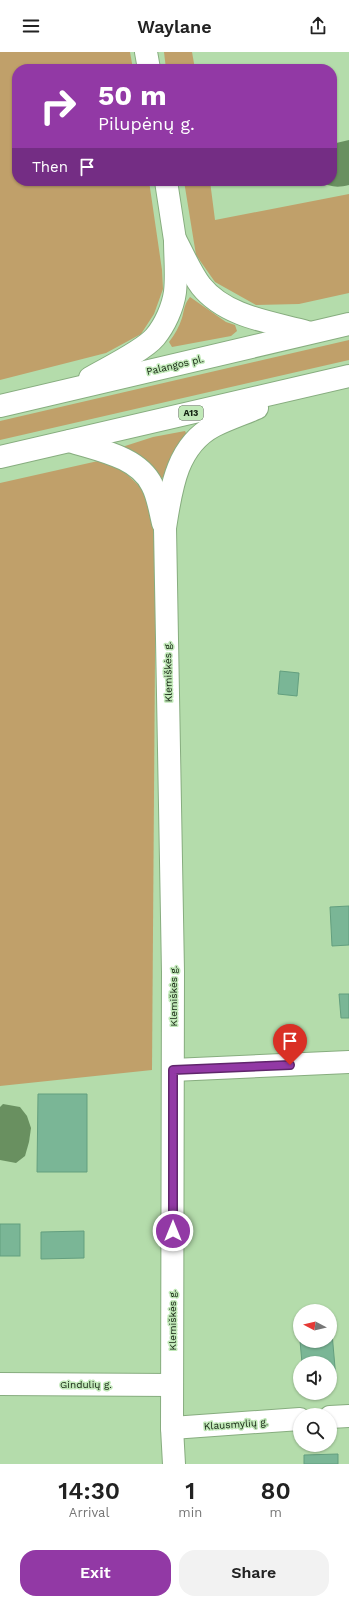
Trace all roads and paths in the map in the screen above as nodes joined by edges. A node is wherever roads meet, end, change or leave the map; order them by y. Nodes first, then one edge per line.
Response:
1 (146, 52) edge
2 (148, 64) edge
3 (167, 186) edge
4 (175, 240) junction
5 (349, 324) edge
6 (310, 333) junction
7 (349, 376) edge
8 (314, 384) junction
9 (69, 390) junction
10 (0, 406) edge
11 (69, 441) junction
12 (0, 457) edge
13 (165, 528) junction
14 (349, 1062) edge
15 (173, 1070) junction
16 (0, 1384) edge
17 (172, 1385) junction
18 (349, 1416) edge
19 (337, 1417) edge
20 (293, 1419) edge
21 (172, 1428) junction
22 (174, 1464) edge

1 - 2 main road
3 - 4 main road
4 - 6 main road
4 - 9 main road
5 - 6 main road, Palangos pl.
6 - 9 main road, Palangos pl.
7 - 8 main road, A13
8 - 11 main road, A13
8 - 13 main road
9 - 10 main road, Palangos pl.
11 - 12 main road, A13
11 - 13 main road
13 - 15 main road, Klemiškės g.
14 - 15 main road
15 - 17 main road, Klemiškės g.
16 - 17 main road, Gindulių g.
17 - 21 main road, Klemiškės g.
18 - 19 main road
20 - 21 main road, Klausmylių g.
21 - 22 main road, Klemiškės g.

